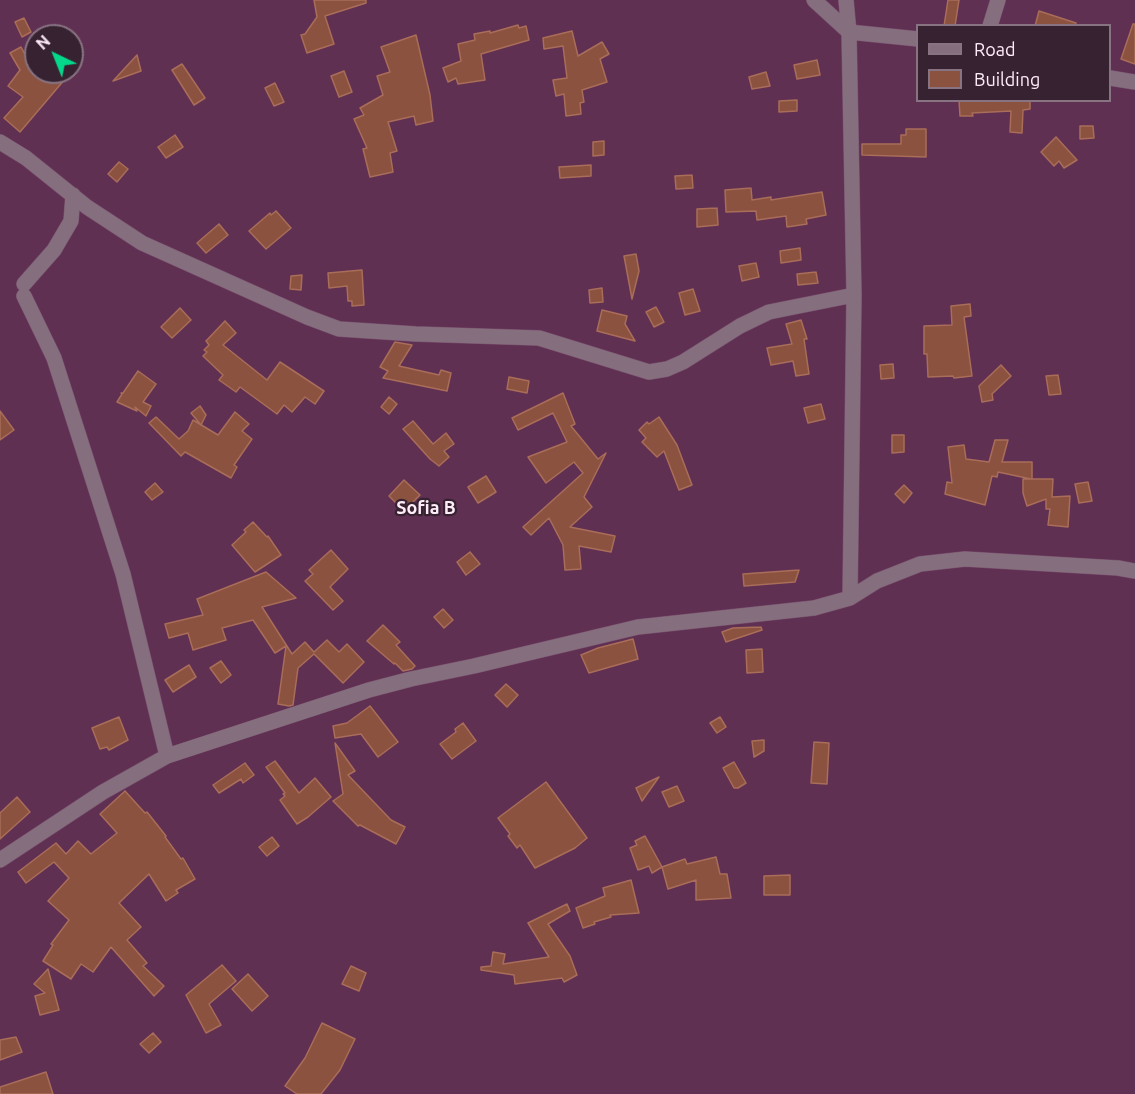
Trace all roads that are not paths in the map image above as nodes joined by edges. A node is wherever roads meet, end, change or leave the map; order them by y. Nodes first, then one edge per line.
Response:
1 (814, 0) edge
2 (846, 0) edge
3 (998, 0) edge
4 (991, 24) edge
5 (849, 32) junction
6 (916, 39) edge
7 (1111, 78) edge
8 (1135, 82) edge
9 (0, 142) edge
10 (73, 195) junction
11 (98, 214) junction
12 (71, 221) junction
13 (854, 295) junction
14 (1135, 571) edge
15 (850, 598) junction
16 (167, 756) junction
17 (0, 860) edge

1 - 5 street
2 - 5 street
3 - 4 street
5 - 6 street
5 - 13 street
7 - 8 street
9 - 10 street
10 - 11 street
10 - 12 street
11 - 12 street
11 - 13 street
12 - 16 street
13 - 15 street
14 - 15 street
15 - 16 street
16 - 17 street

